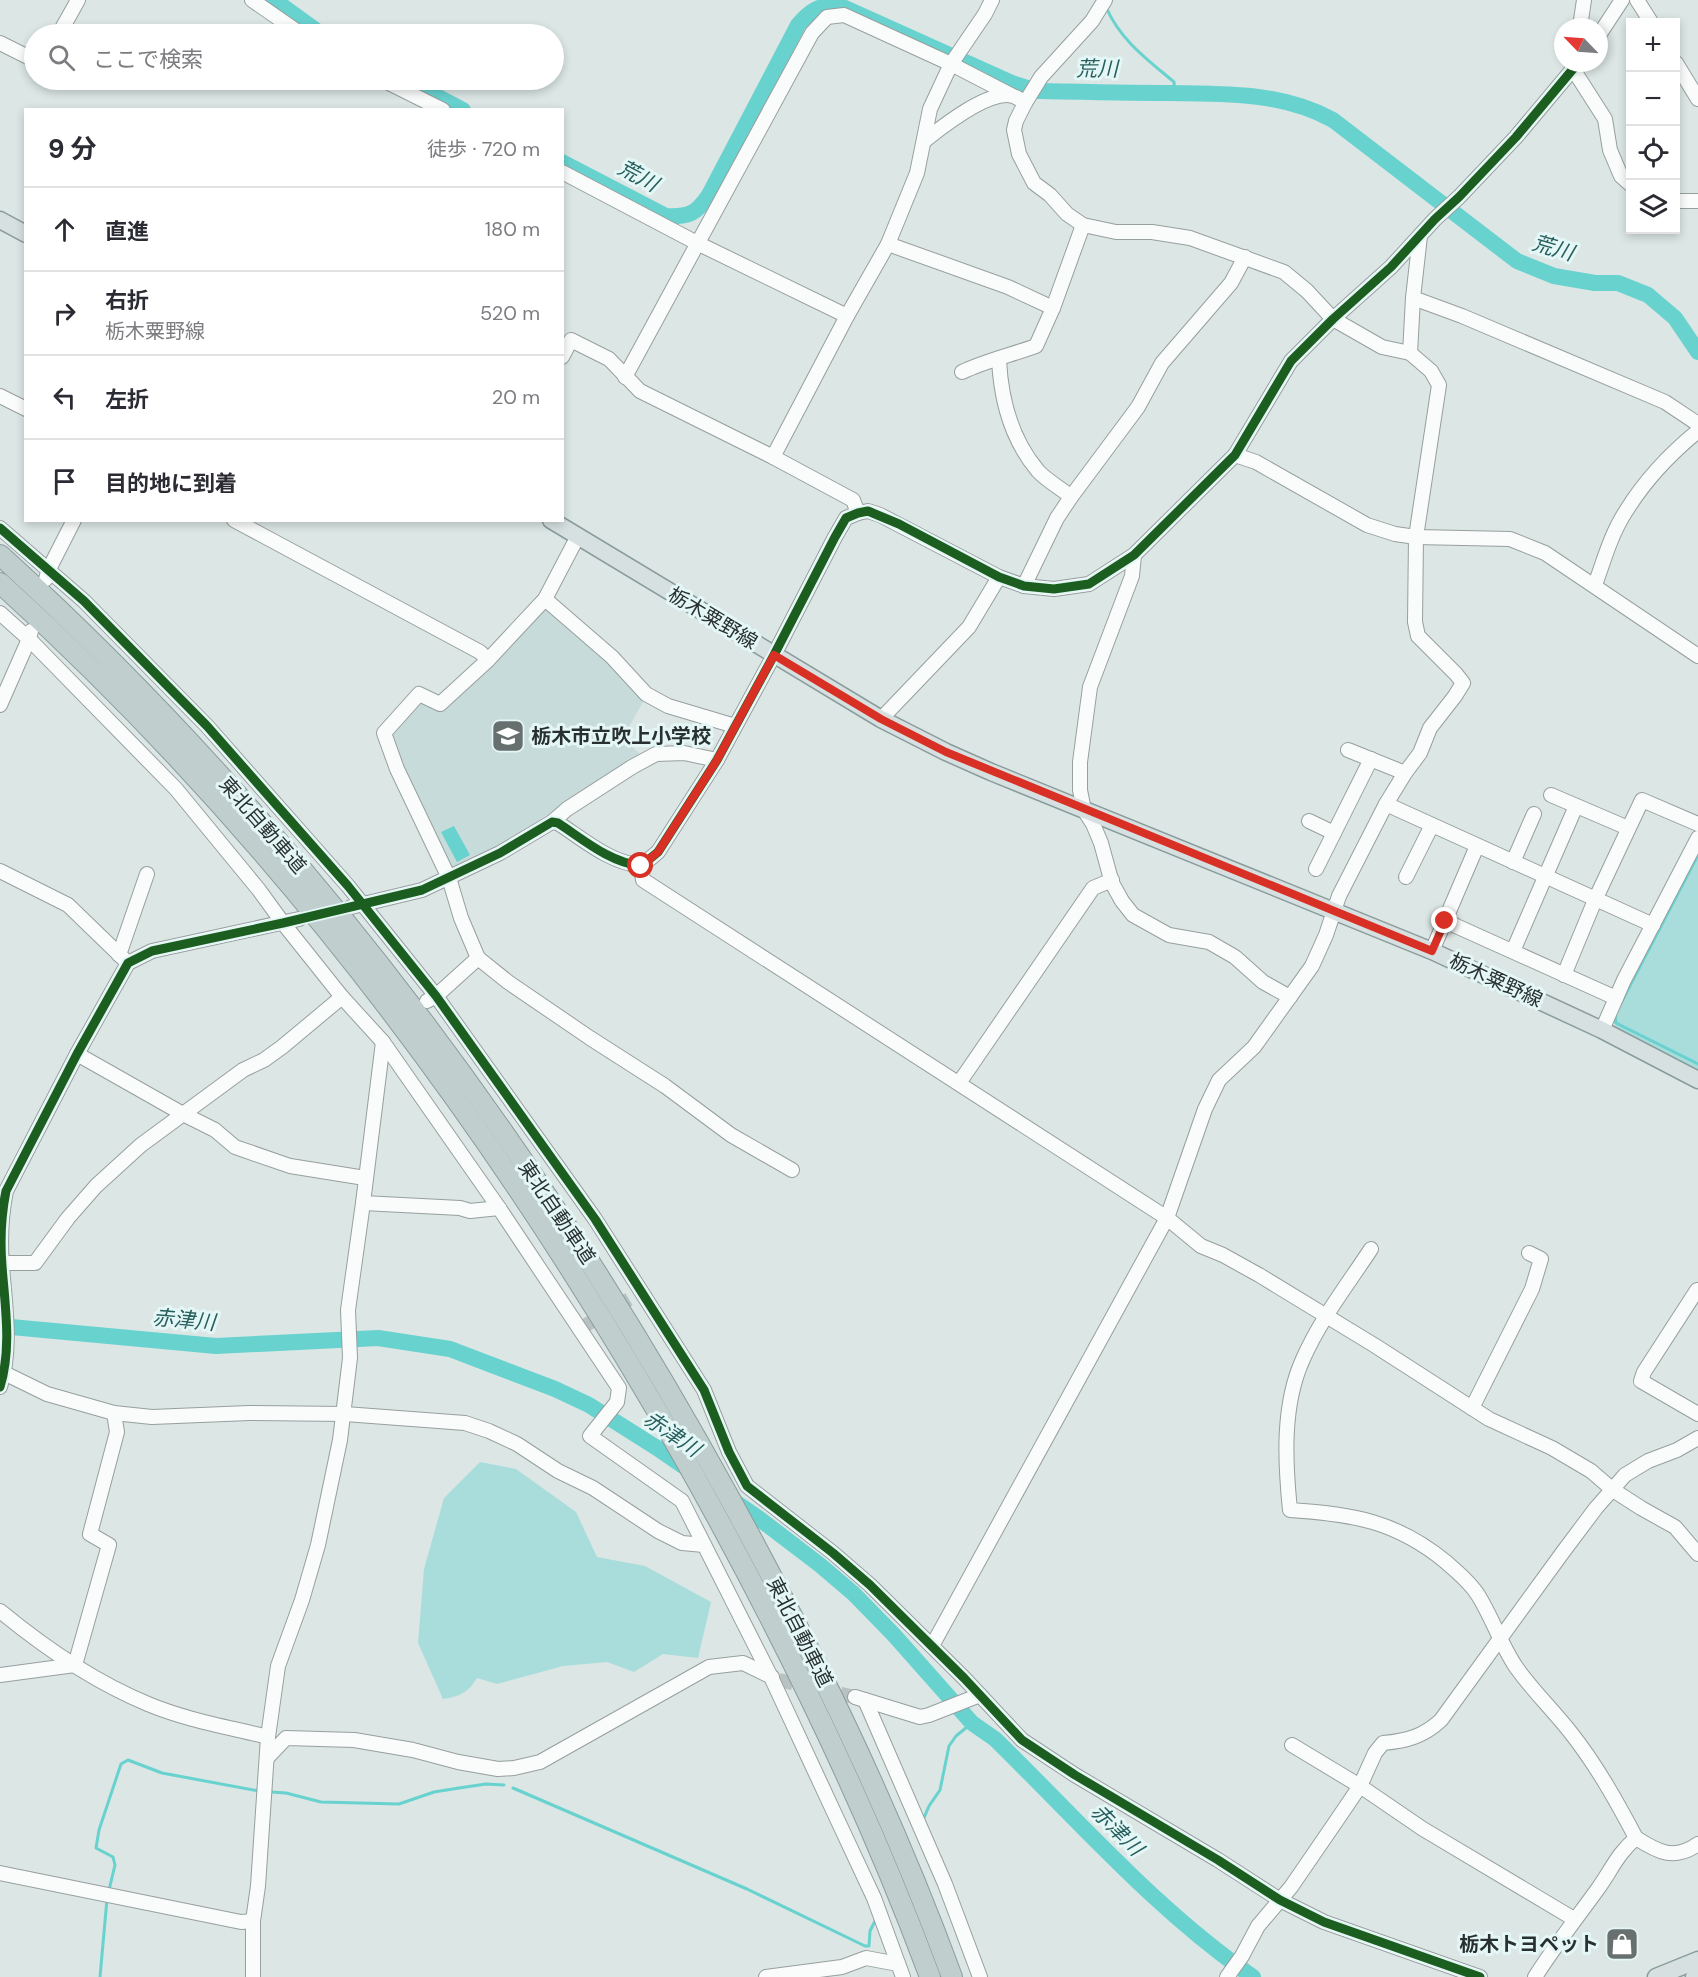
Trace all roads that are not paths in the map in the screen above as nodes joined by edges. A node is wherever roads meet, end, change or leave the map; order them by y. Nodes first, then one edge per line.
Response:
1 (78, 0) edge
2 (252, 0) edge
3 (992, 0) edge
4 (1584, 0) edge
5 (1622, 0) edge
6 (1637, 0) edge
7 (1099, 4) edge
8 (1581, 18) edge
9 (1648, 18) edge
10 (1608, 21) edge
11 (65, 24) edge
12 (287, 24) edge
13 (0, 43) edge
14 (24, 55) edge
15 (951, 64) junction
16 (1680, 70) edge
17 (1569, 72) edge
18 (1579, 72) edge
19 (402, 90) edge
20 (1012, 96) junction
21 (1698, 99) edge
22 (1025, 103) junction
23 (439, 108) edge
24 (924, 141) junction
25 (564, 173) edge
26 (1626, 180) edge
27 (1680, 201) edge
28 (1698, 201) edge
29 (0, 220) edge
30 (1083, 225) junction
31 (24, 233) edge
32 (1420, 236) junction
33 (697, 243) junction
34 (888, 244) junction
35 (1245, 257) junction
36 (1413, 298) junction
37 (1053, 308) junction
38 (847, 316) junction
39 (1333, 319) junction
40 (564, 353) edge
41 (1410, 353) junction
42 (999, 360) junction
43 (962, 372) dead end
44 (625, 377) junction
45 (0, 396) edge
46 (24, 409) edge
47 (1698, 424) edge
48 (1698, 431) edge
49 (1235, 455) junction
50 (773, 457) junction
51 (1071, 496) junction
52 (858, 513) junction
53 (73, 522) edge
54 (238, 522) edge
55 (554, 522) edge
56 (0, 528) edge
57 (578, 536) junction
58 (1416, 537) junction
59 (0, 555) edge
60 (1134, 555) junction
61 (47, 574) junction
62 (999, 577) junction
63 (0, 583) edge
64 (1595, 585) junction
65 (1024, 586) junction
66 (545, 599) junction
67 (0, 613) edge
68 (30, 634) junction
69 (774, 655) junction
70 (1698, 656) edge
71 (488, 660) junction
72 (0, 705) edge
73 (881, 719) junction
74 (735, 726) junction
75 (1348, 750) dead end
76 (1371, 759) junction
77 (717, 760) junction
78 (1405, 773) junction
79 (1551, 795) dead end
80 (1386, 804) junction
81 (1576, 806) junction
82 (1084, 810) junction
83 (1534, 814) dead end
84 (1309, 821) dead end
85 (552, 822) junction
86 (1698, 824) edge
87 (1432, 825) junction
88 (1629, 828) junction
89 (1334, 833) junction
90 (1698, 838) edge
91 (1477, 846) junction
92 (1513, 862) junction
93 (641, 866) junction
94 (1316, 869) dead end
95 (0, 871) edge
96 (147, 874) dead end
97 (1544, 876) junction
98 (1407, 877) dead end
99 (448, 878) junction
100 (1112, 880) junction
101 (1595, 900) junction
102 (356, 906) junction
103 (1334, 910) junction
104 (299, 919) dead end
105 (1445, 921) junction
106 (283, 923) junction
107 (1653, 925) junction
108 (1432, 951) junction
109 (1513, 951) junction
110 (478, 958) junction
111 (124, 959) junction
112 (1564, 975) junction
113 (342, 997) junction
114 (1290, 997) junction
115 (1616, 998) junction
116 (432, 999) junction
117 (1602, 1029) junction
118 (383, 1042) junction
119 (77, 1054) junction
120 (1698, 1080) edge
121 (959, 1083) junction
122 (183, 1114) junction
123 (792, 1170) dead end
124 (365, 1178) junction
125 (363, 1203) junction
126 (499, 1208) junction
127 (1167, 1218) junction
128 (1371, 1249) dead end
129 (1528, 1253) dead end
130 (1, 1258) edge
131 (1697, 1290) edge
132 (3, 1296) edge
133 (1327, 1316) junction
134 (1, 1377) edge
135 (1472, 1408) junction
136 (114, 1413) junction
137 (345, 1414) junction
138 (1698, 1414) edge
139 (1698, 1438) edge
140 (1613, 1490) junction
141 (704, 1545) junction
142 (1698, 1554) edge
143 (0, 1611) edge
144 (1500, 1637) junction
145 (932, 1646) junction
146 (75, 1665) junction
147 (0, 1675) edge
148 (775, 1678) junction
149 (980, 1695) junction
150 (268, 1737) junction
151 (1292, 1745) dead end
152 (267, 1758) junction
153 (1360, 1785) junction
154 (1636, 1838) junction
155 (1698, 1844) edge
156 (0, 1873) edge
157 (1280, 1900) junction
158 (1574, 1919) junction
159 (253, 1921) junction
160 (901, 1971) edge
161 (1695, 1972) edge
162 (253, 1977) edge
163 (766, 1977) edge
164 (930, 1977) edge
165 (952, 1977) edge
166 (980, 1977) edge
167 (1227, 1977) edge
168 (1480, 1977) edge
169 (1535, 1977) edge
170 (1656, 1977) edge

1 - 11 street
2 - 12 street
3 - 15 street
4 - 8 street
5 - 10 street
6 - 9 street
7 - 22 street
13 - 14 street
15 - 20 street
15 - 24 street
15 - 33 street
16 - 21 street
17 - 32 street
18 - 26 street
19 - 23 street
20 - 22 street
20 - 24 street
22 - 30 street
24 - 34 street
25 - 33 street
27 - 28 street
29 - 31 main road
30 - 35 street
30 - 37 street
32 - 36 street
32 - 39 street
33 - 38 street
33 - 44 street
34 - 37 street
34 - 38 street
35 - 39 street
35 - 51 street
36 - 41 street
36 - 47 street
37 - 42 street
38 - 50 street
39 - 41 street
39 - 49 street
40 - 44 street
41 - 58 street
42 - 43 street
42 - 51 street
44 - 50 street
45 - 46 street
48 - 64 street
49 - 58 street
49 - 60 street
50 - 52 street
51 - 65 street
52 - 62 street
52 - 69 street
53 - 61 street
54 - 71 street
55 - 57 main road, 栃木粟野線
56 - 61 street
57 - 66 street
57 - 69 main road, 栃木粟野線
58 - 64 street
58 - 78 street
59 - 165 highway, 東北自動車道
60 - 65 street
60 - 82 street
61 - 102 street
62 - 65 street
62 - 73 street
63 - 164 highway, 東北自動車道
64 - 70 street
66 - 71 street
66 - 74 street
67 - 68 street
68 - 72 street
68 - 106 street
69 - 73 main road, 栃木粟野線
69 - 74 street
71 - 99 street
73 - 82 main road, 栃木粟野線
74 - 77 street
75 - 76 street
76 - 78 street
76 - 89 street
77 - 85 street
77 - 93 street
78 - 80 street
79 - 81 street
80 - 87 street
80 - 103 street
81 - 88 street
81 - 97 street
82 - 100 street
82 - 103 main road, 栃木粟野線
83 - 92 street
84 - 89 street
85 - 93 street
85 - 99 street
86 - 88 street
87 - 91 street
87 - 98 street
88 - 101 street
89 - 94 street
90 - 107 street
91 - 92 street
91 - 105 street
92 - 97 street
93 - 121 street
95 - 111 street
96 - 111 street
97 - 101 street
97 - 109 street
99 - 102 street
99 - 110 street
100 - 114 street
100 - 121 street
101 - 107 street
101 - 112 street
102 - 116 street
103 - 108 main road, 栃木粟野線
103 - 114 street
104 - 106 street
105 - 108 street
105 - 109 street
106 - 111 street
106 - 113 street
107 - 115 street
108 - 117 main road, 栃木粟野線
109 - 112 street
110 - 116 street
110 - 123 street
111 - 119 street
112 - 115 street
113 - 118 street
113 - 122 street
114 - 127 street
115 - 117 street
116 - 145 street
117 - 120 main road, 栃木粟野線
118 - 124 street
118 - 126 street
119 - 122 street
119 - 130 street
121 - 127 street
122 - 124 street
122 - 130 street
124 - 125 street
125 - 126 street
125 - 137 street
126 - 141 street
127 - 133 street
127 - 145 street
128 - 133 street
129 - 135 street
130 - 132 street
131 - 138 street
132 - 134 street
133 - 135 street
133 - 144 street
134 - 136 street
135 - 140 street
136 - 137 street
136 - 146 street
137 - 141 street
137 - 150 street
139 - 140 street
140 - 142 street
140 - 144 street
141 - 148 street
143 - 146 street
144 - 153 street
144 - 154 street
145 - 149 street
146 - 147 street
146 - 150 street
148 - 152 street
148 - 160 street
149 - 157 street
149 - 166 street
150 - 152 street
151 - 153 street
152 - 159 street
153 - 157 street
153 - 158 street
154 - 155 street
154 - 158 street
156 - 159 street
157 - 167 street
157 - 168 street
158 - 169 street
159 - 162 street
160 - 163 street
161 - 170 main road

